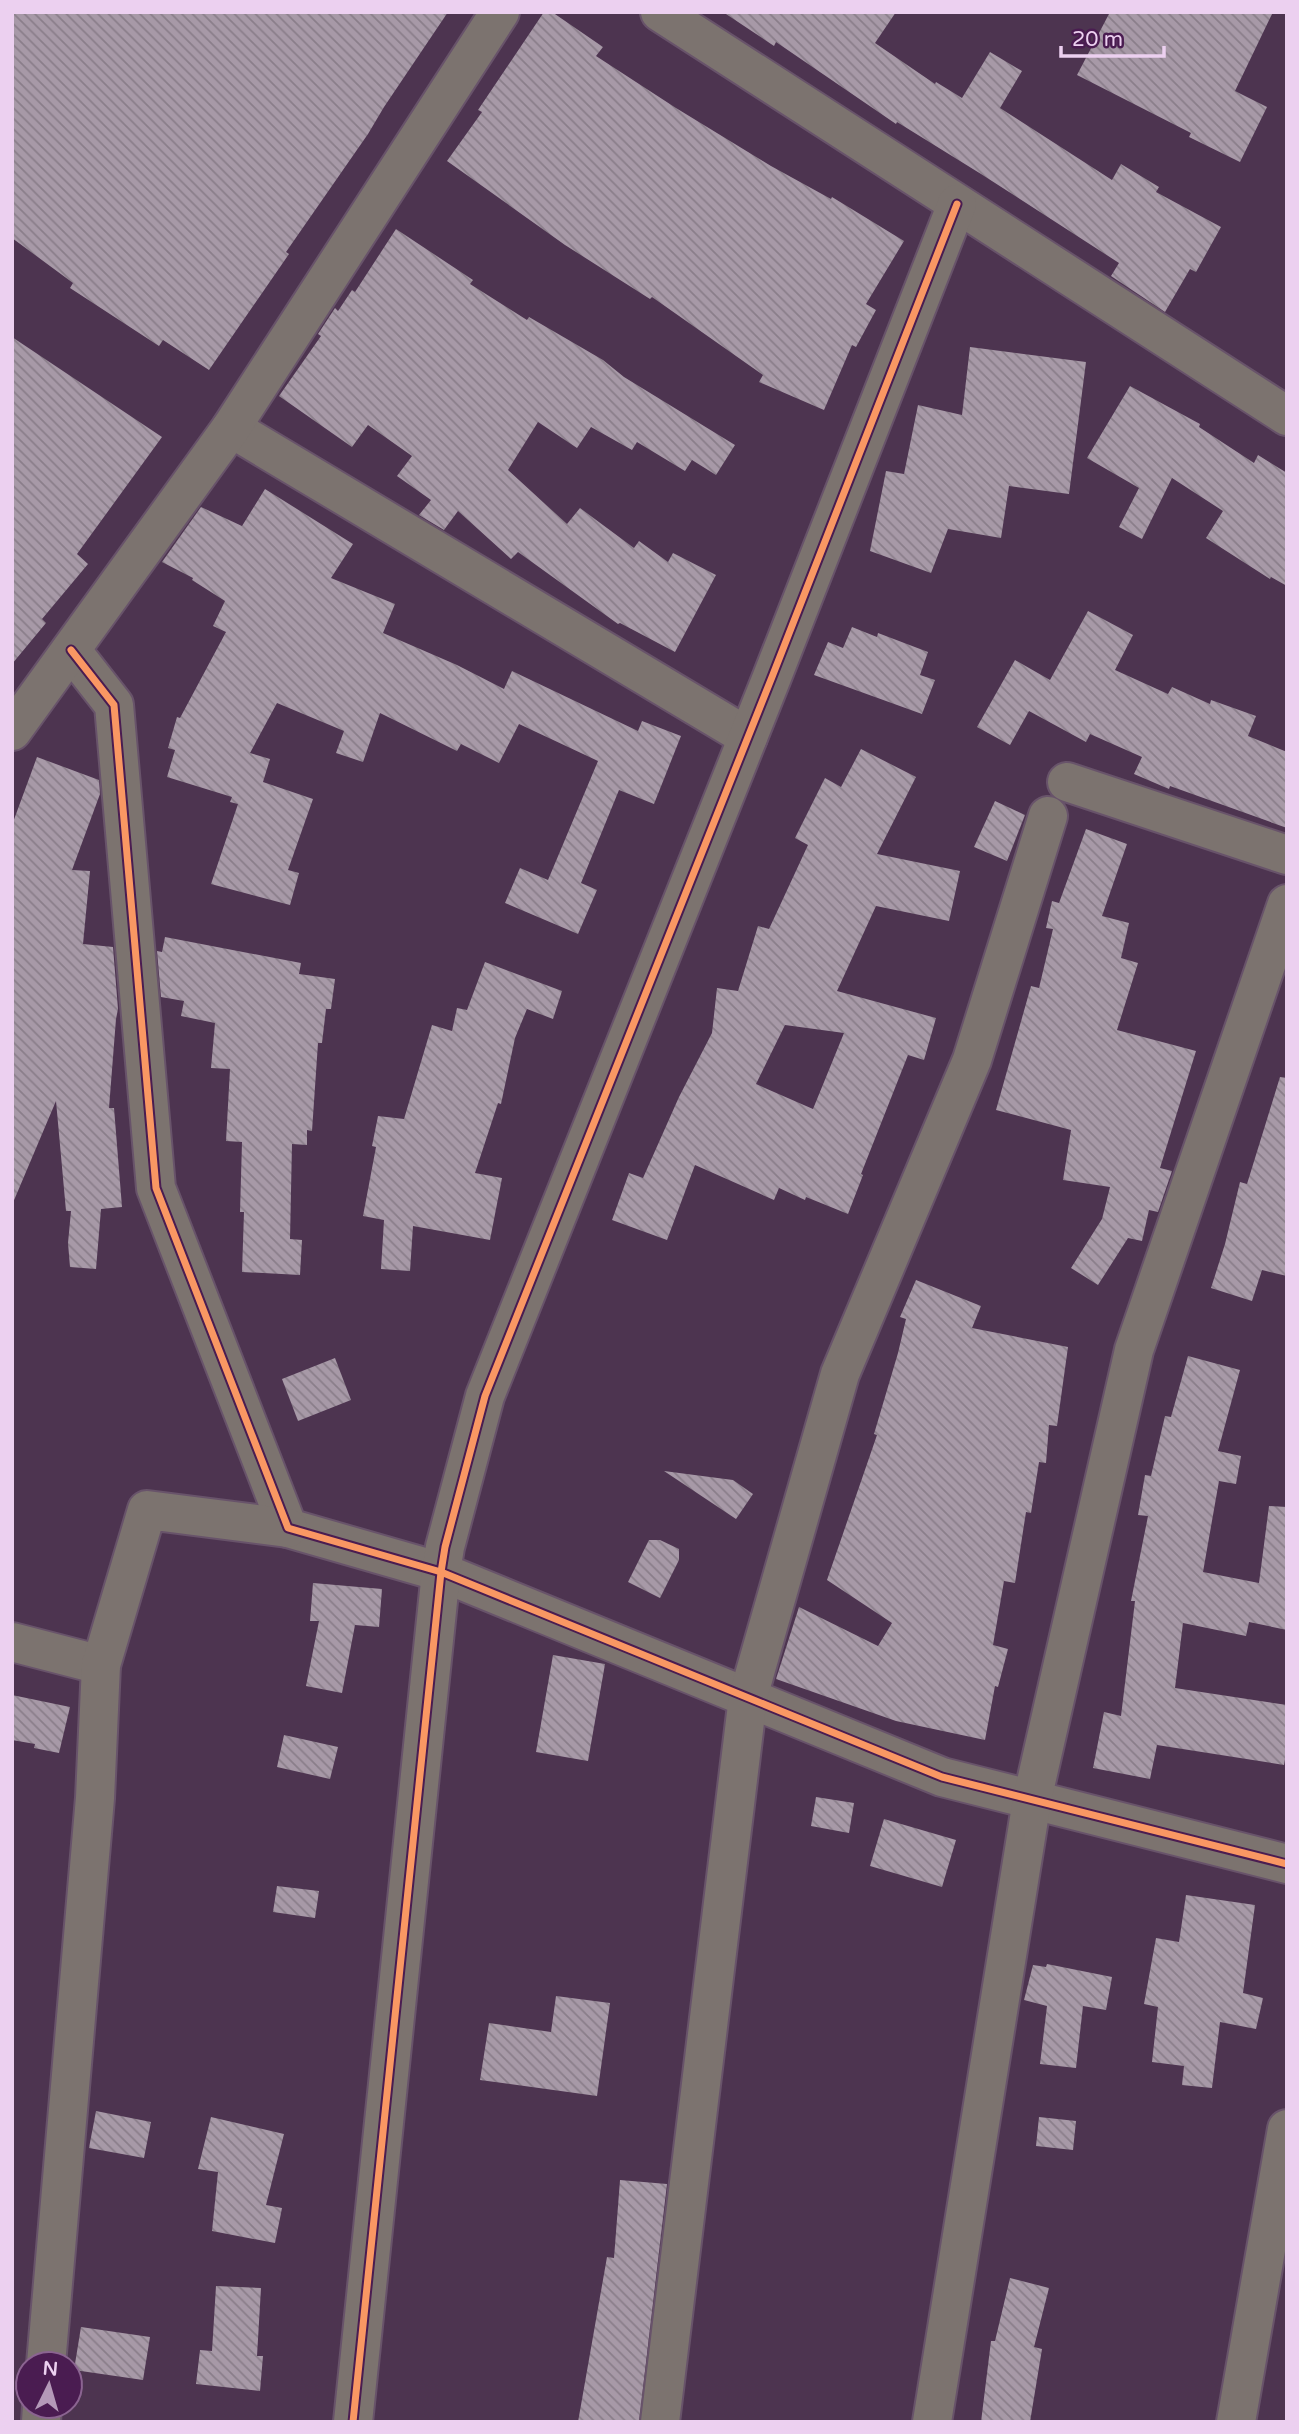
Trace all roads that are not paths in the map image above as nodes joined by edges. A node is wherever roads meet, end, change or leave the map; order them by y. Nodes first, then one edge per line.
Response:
1 (500, 12) edge
2 (660, 12) edge
3 (957, 204) junction
4 (1287, 416) edge
5 (231, 428) junction
6 (71, 650) junction
7 (12, 731) edge
8 (748, 737) junction
9 (1067, 782) dead end
10 (1048, 816) dead end
11 (1287, 855) edge
12 (1287, 904) edge
13 (288, 1528) junction
14 (441, 1572) junction
15 (12, 1642) edge
16 (101, 1665) junction
17 (747, 1697) junction
18 (1032, 1800) junction
19 (1287, 1864) edge
20 (1287, 2129) edge
21 (47, 2350) edge
22 (353, 2422) edge
23 (660, 2422) edge
24 (932, 2422) edge
25 (1236, 2422) edge

1 - 5 street
2 - 3 street
3 - 4 street
3 - 8 street
5 - 6 street
5 - 8 street
6 - 7 street
6 - 13 street
8 - 14 street
9 - 11 street
10 - 17 street
12 - 18 street
13 - 14 street
13 - 16 street
14 - 17 street
14 - 22 street
15 - 16 street
16 - 21 street
17 - 18 street
17 - 23 street
18 - 19 street
18 - 24 street
20 - 25 street

